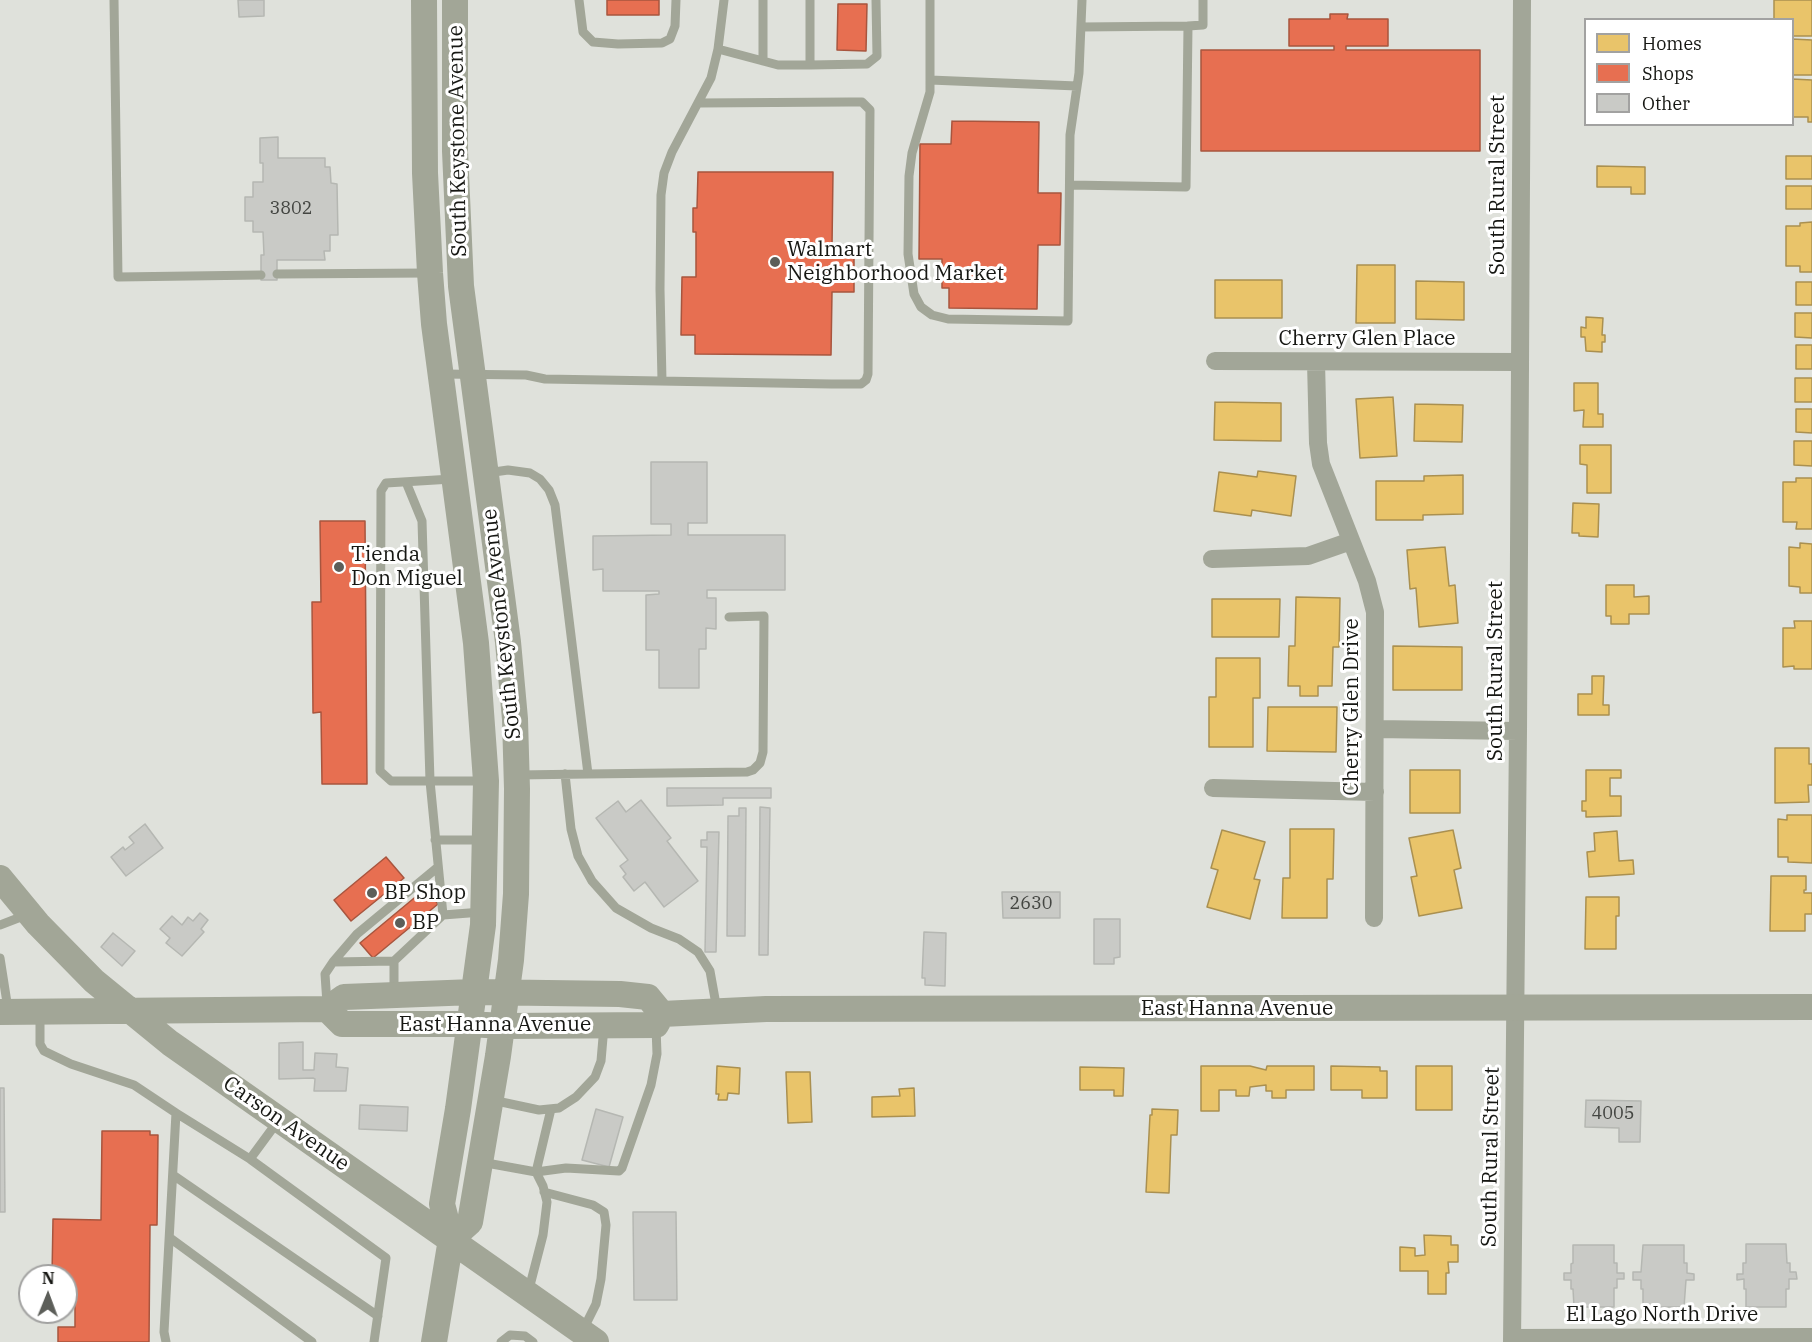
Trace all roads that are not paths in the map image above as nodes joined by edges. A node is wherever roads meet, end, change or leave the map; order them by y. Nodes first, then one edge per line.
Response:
1 (114, 0) edge
2 (424, 0) edge
3 (455, 0) edge
4 (579, 0) edge
5 (676, 0) edge
6 (724, 0) edge
7 (763, 0) edge
8 (810, 0) edge
9 (876, 0) edge
10 (930, 0) edge
11 (1082, 0) edge
12 (1203, 0) edge
13 (1522, 0) edge
14 (1188, 26) junction
15 (1081, 27) junction
16 (718, 49) junction
17 (763, 61) junction
18 (810, 65) junction
19 (930, 81) junction
20 (1077, 86) junction
21 (699, 103) junction
22 (1070, 185) junction
23 (430, 273) junction
24 (277, 274) dead end
25 (261, 275) dead end
26 (1215, 361) dead end
27 (1316, 362) junction
28 (1520, 362) junction
29 (441, 374) junction
30 (472, 375) junction
31 (662, 381) junction
32 (485, 473) junction
33 (454, 479) junction
34 (406, 482) junction
35 (1351, 541) junction
36 (1212, 559) dead end
37 (729, 617) dead end
38 (1375, 729) junction
39 (1518, 731) junction
40 (566, 774) junction
41 (588, 774) junction
42 (516, 775) junction
43 (430, 781) junction
44 (486, 781) junction
45 (1213, 788) dead end
46 (1375, 792) junction
47 (435, 840) junction
48 (485, 840) junction
49 (438, 867) junction
50 (0, 878) edge
51 (483, 912) junction
52 (29, 913) junction
53 (443, 915) junction
54 (1374, 918) dead end
55 (0, 925) edge
56 (0, 958) edge
57 (394, 960) junction
58 (333, 962) junction
59 (1, 973) edge
60 (474, 992) junction
61 (507, 994) junction
62 (394, 995) junction
63 (1812, 1007) edge
64 (1515, 1008) junction
65 (327, 1010) junction
66 (40, 1011) junction
67 (129, 1011) junction
68 (717, 1011) junction
69 (4, 1012) edge
70 (659, 1019) junction
71 (469, 1024) junction
72 (604, 1025) junction
73 (503, 1026) junction
74 (492, 1100) junction
75 (551, 1109) junction
76 (176, 1113) junction
77 (279, 1119) junction
78 (250, 1159) junction
79 (481, 1162) junction
80 (536, 1172) junction
81 (173, 1175) junction
82 (544, 1192) junction
83 (170, 1238) junction
84 (451, 1239) junction
85 (528, 1293) junction
86 (378, 1316) junction
87 (589, 1337) edge
88 (1812, 1337) edge
89 (1512, 1340) edge
90 (1584, 1340) edge
91 (166, 1342) edge
92 (312, 1342) edge
93 (374, 1342) edge
94 (434, 1342) edge
95 (501, 1342) edge
96 (533, 1342) edge

1 - 25 lane
2 - 23 main road, South Keystone Avenue
3 - 30 main road, South Keystone Avenue
4 - 5 lane
6 - 16 lane
7 - 17 lane
8 - 18 lane
9 - 18 lane
10 - 19 lane
11 - 15 lane
12 - 14 lane
13 - 28 street, South Rural Street
14 - 15 lane
14 - 22 lane
15 - 20 lane
16 - 17 lane
16 - 21 lane
17 - 18 lane
19 - 20 lane
19 - 22 lane
20 - 22 lane
21 - 31 lane
21 - 31 lane
23 - 24 lane
23 - 29 main road, South Keystone Avenue
26 - 27 street, Cherry Glen Place
27 - 28 street, Cherry Glen Place
27 - 35 street, Cherry Glen Drive
28 - 39 street, South Rural Street
29 - 30 lane
29 - 33 main road, South Keystone Avenue
30 - 31 lane
30 - 32 main road, South Keystone Avenue
32 - 33 main road
32 - 41 lane
32 - 42 main road, South Keystone Avenue
33 - 34 lane
33 - 44 main road, South Keystone Avenue
34 - 43 lane
34 - 43 lane
35 - 36 street
35 - 38 street, Cherry Glen Drive
37 - 41 lane
38 - 39 street
38 - 46 street, Cherry Glen Drive
39 - 64 street, South Rural Street
40 - 41 lane
40 - 42 lane
40 - 68 lane
42 - 61 main road, South Keystone Avenue
43 - 44 lane
43 - 47 lane
44 - 48 main road, South Keystone Avenue
45 - 46 street
46 - 54 street, Cherry Glen Drive
47 - 48 lane
47 - 49 lane
48 - 51 main road, South Keystone Avenue
49 - 53 lane
49 - 58 lane
50 - 52 main road, Carson Avenue
51 - 53 lane
51 - 60 main road, South Keystone Avenue
52 - 55 lane
52 - 67 main road, Carson Avenue
53 - 57 lane
56 - 59 lane
57 - 58 lane
57 - 62 lane
58 - 65 lane
59 - 69 lane
60 - 61 main road, East Hanna Avenue
60 - 62 main road, East Hanna Avenue
60 - 71 main road, South Keystone Avenue
61 - 70 main road, East Hanna Avenue
61 - 73 main road, South Keystone Avenue
62 - 65 main road, East Hanna Avenue
63 - 64 main road, East Hanna Avenue
64 - 68 main road, East Hanna Avenue
64 - 89 street, South Rural Street
65 - 67 main road, East Hanna Avenue
65 - 71 main road, East Hanna Avenue
66 - 67 main road, East Hanna Avenue
66 - 69 main road, East Hanna Avenue
66 - 76 lane
67 - 77 main road, Carson Avenue
68 - 70 main road, East Hanna Avenue
70 - 72 main road, East Hanna Avenue
70 - 80 lane
71 - 73 main road, East Hanna Avenue
71 - 84 main road, South Keystone Avenue
72 - 73 main road, East Hanna Avenue
72 - 75 lane
73 - 74 main road, South Keystone Avenue
74 - 75 lane
74 - 79 main road, South Keystone Avenue
75 - 80 lane
76 - 78 lane
76 - 81 lane
77 - 78 lane
77 - 84 main road, Carson Avenue
78 - 86 lane
79 - 80 lane
79 - 84 main road, South Keystone Avenue
80 - 82 lane
81 - 83 lane
81 - 86 lane
82 - 85 lane
82 - 87 lane
83 - 91 lane
83 - 92 lane
84 - 85 main road, Carson Avenue
84 - 94 main road, South Keystone Avenue
85 - 87 main road, Carson Avenue
86 - 93 lane
88 - 90 street, El Lago North Drive
89 - 90 street, El Lago North Drive
95 - 96 lane

